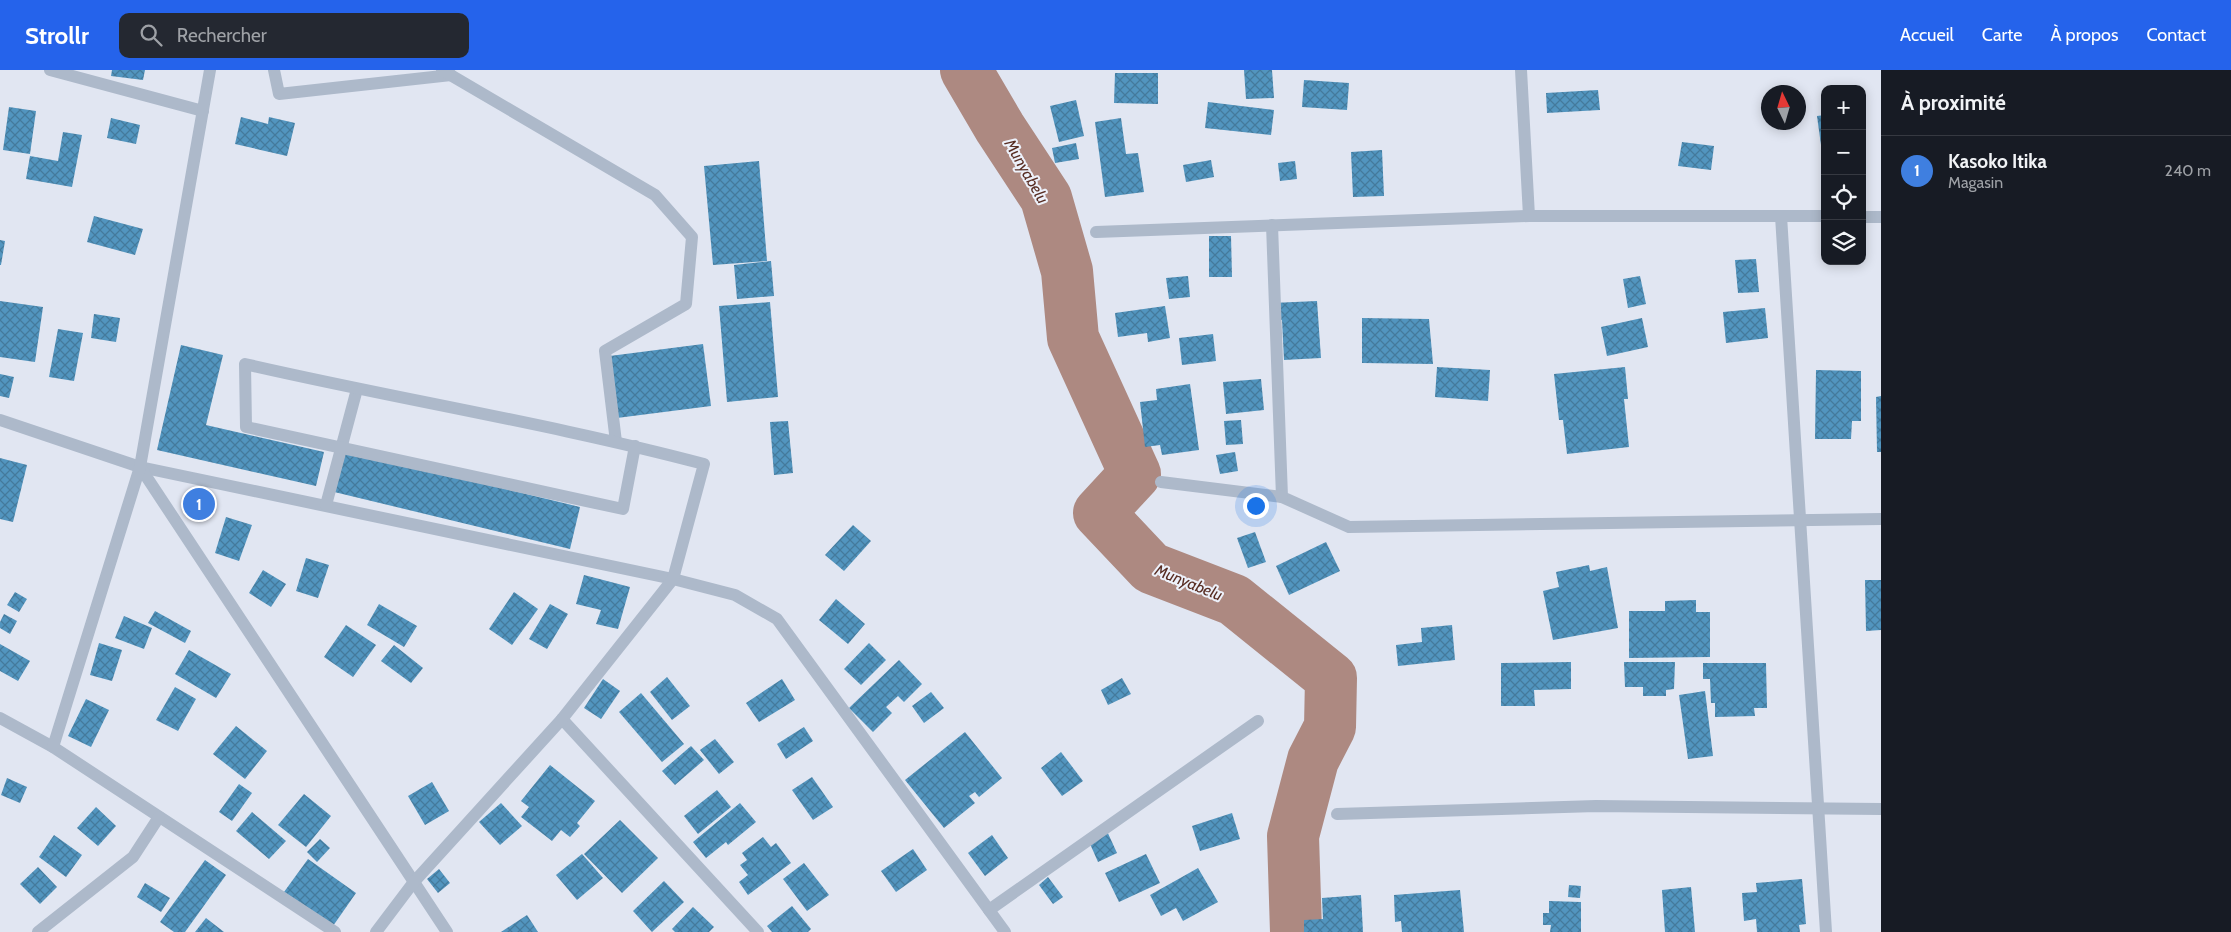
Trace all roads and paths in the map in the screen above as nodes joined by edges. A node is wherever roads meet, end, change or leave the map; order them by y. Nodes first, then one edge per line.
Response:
1 (50, 70) edge
2 (210, 70) edge
3 (274, 70) edge
4 (1521, 70) edge
5 (446, 73) edge
6 (204, 111) junction
7 (1529, 216) junction
8 (1780, 216) junction
9 (1821, 216) edge
10 (1866, 217) edge
11 (1881, 217) edge
12 (1272, 225) junction
13 (1096, 232) dead end
14 (357, 389) junction
15 (0, 420) edge
16 (616, 442) junction
17 (635, 446) junction
18 (341, 447) junction
19 (140, 466) junction
20 (1161, 482) dead end
21 (1282, 497) junction
22 (326, 506) junction
23 (1881, 519) edge
24 (1800, 522) junction
25 (673, 579) junction
26 (0, 718) edge
27 (562, 719) junction
28 (1258, 721) dead end
29 (53, 747) junction
30 (1817, 809) junction
31 (1881, 809) edge
32 (1337, 814) dead end
33 (159, 818) junction
34 (413, 883) junction
35 (989, 910) junction
36 (38, 932) edge
37 (335, 932) edge
38 (376, 932) edge
39 (446, 932) edge
40 (758, 932) edge
41 (1006, 932) edge
42 (1826, 932) edge

1 - 6 street
2 - 6 street
3 - 5 street
4 - 7 street
5 - 16 street
6 - 19 street
7 - 8 street
7 - 12 street
8 - 9 street
8 - 24 street
10 - 11 street
12 - 13 street
12 - 21 street
14 - 16 street
14 - 18 street
14 - 18 street
15 - 19 street
16 - 17 street
17 - 18 street
17 - 25 street
18 - 22 street
19 - 22 street
19 - 29 street
19 - 34 street
20 - 21 street
21 - 24 street
22 - 25 street
23 - 24 street
24 - 30 street
25 - 27 street
25 - 35 street
26 - 29 street
27 - 34 street
27 - 40 street
28 - 35 street
29 - 33 street
30 - 31 street
30 - 32 street
30 - 42 street
33 - 36 street
33 - 37 street
34 - 38 street
34 - 39 street
35 - 41 street

